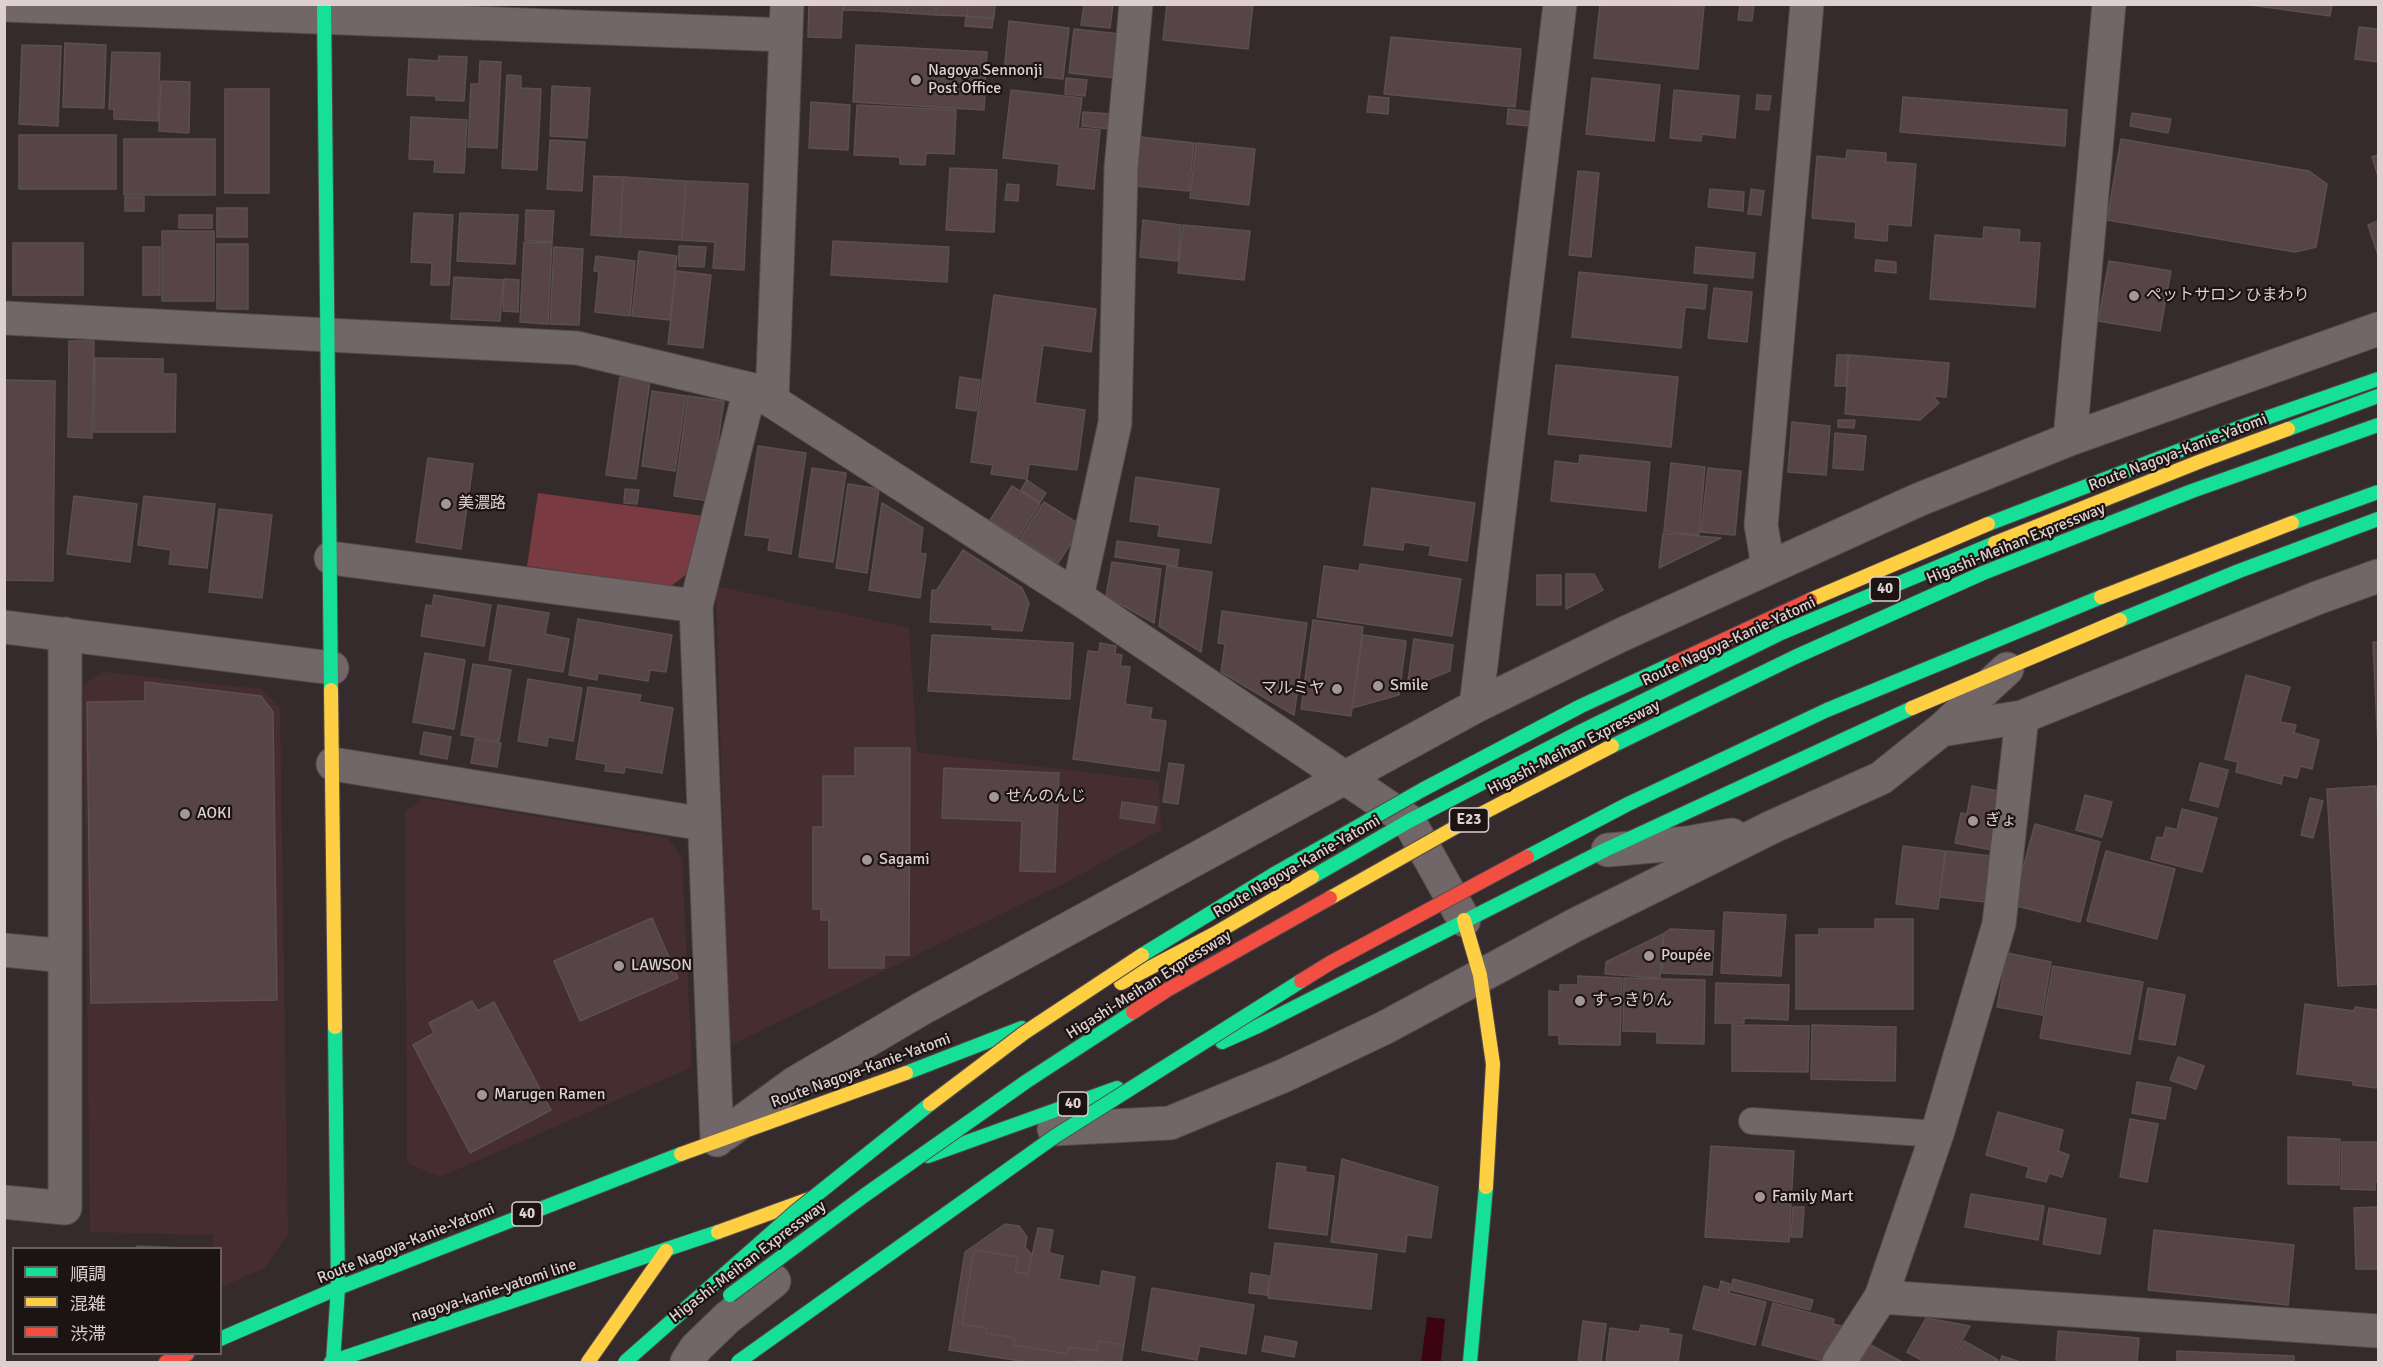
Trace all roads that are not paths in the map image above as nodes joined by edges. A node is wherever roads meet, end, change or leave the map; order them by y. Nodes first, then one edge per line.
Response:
1 (1136, 4) edge
2 (1560, 4) edge
3 (1808, 4) edge
4 (2109, 4) edge
5 (4, 5) edge
6 (324, 11) edge
7 (787, 20) edge
8 (4, 318) edge
9 (2379, 328) edge
10 (328, 333) junction
11 (2379, 379) edge
12 (761, 395) junction
13 (2379, 396) edge
14 (2379, 425) edge
15 (2070, 439) junction
16 (2379, 492) edge
17 (2379, 519) edge
18 (331, 558) junction
19 (1768, 566) junction
20 (2379, 576) edge
21 (1077, 597) junction
22 (696, 606) junction
23 (4, 627) edge
24 (65, 634) junction
25 (2013, 664) junction
26 (332, 668) junction
27 (1476, 706) junction
28 (2022, 717) junction
29 (1941, 730) junction
30 (333, 764) junction
31 (1344, 778) junction
32 (1408, 821) junction
33 (704, 824) junction
34 (1772, 827) junction
35 (1605, 850) junction
36 (1464, 920) junction
37 (4, 950) edge
38 (65, 956) junction
39 (1480, 975) junction
40 (1752, 1121) dead end
41 (1001, 1131) junction
42 (1937, 1134) junction
43 (717, 1140) junction
44 (868, 1178) junction
45 (4, 1202) edge
46 (666, 1251) junction
47 (338, 1288) junction
48 (1881, 1298) junction
49 (715, 1307) dead end
50 (2379, 1331) edge
51 (222, 1338) edge
52 (682, 1348) edge
53 (182, 1355) edge
54 (166, 1362) edge
55 (333, 1362) edge
56 (588, 1362) edge
57 (625, 1362) edge
58 (640, 1362) edge
59 (738, 1362) edge
60 (1470, 1362) edge
61 (1839, 1362) edge

1 - 21 street
2 - 27 street
3 - 19 street
4 - 15 street
5 - 6 street
6 - 7 street
6 - 10 main road
7 - 12 street
8 - 10 street
9 - 15 street
10 - 12 street
10 - 18 main road
11 - 57 main road, bridge
12 - 21 street
12 - 22 street
13 - 32 main road, Route Nagoya-Kanie-Yatomi / 40
14 - 49 main road, Higashi-Meihan Expressway / E23, bridge
15 - 19 street
16 - 59 main road, bridge
17 - 25 main road, 40
18 - 22 street
18 - 26 main road
19 - 27 street
20 - 28 street
21 - 31 street
22 - 33 street
23 - 24 street
24 - 26 street
24 - 38 street
25 - 29 street
25 - 35 main road, 40
26 - 30 main road
27 - 31 street
28 - 29 street
28 - 42 street
29 - 34 street
30 - 33 street
30 - 47 main road
31 - 32 street
31 - 43 street
32 - 36 street
32 - 43 main road, Route Nagoya-Kanie-Yatomi / 40
33 - 43 street
34 - 35 street
34 - 39 street
35 - 36 main road, 40
36 - 39 main road
36 - 41 main road, 40
37 - 38 street
38 - 45 street
39 - 41 street
39 - 60 main road
40 - 42 lane
41 - 44 main road, 40
42 - 48 street
43 - 47 main road, Route Nagoya-Kanie-Yatomi / 40
44 - 46 main road, 40
44 - 52 street
46 - 55 main road, nagoya-kanie-yatomi line / 40
46 - 56 main road
47 - 51 main road, Route Nagoya-Kanie-Yatomi / 40
47 - 55 main road
48 - 50 street
48 - 61 street
52 - 58 main road, Higashi-Meihan Expressway
53 - 54 main road

